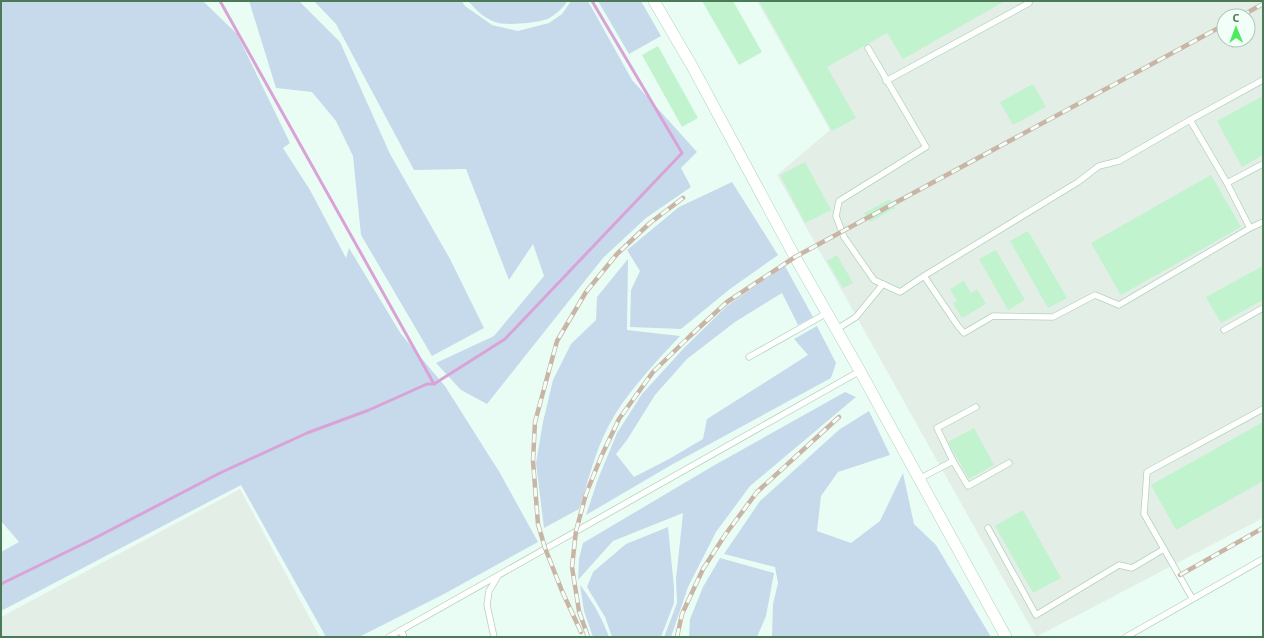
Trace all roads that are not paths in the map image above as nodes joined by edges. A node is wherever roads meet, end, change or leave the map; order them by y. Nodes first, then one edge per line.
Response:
1 (654, 1) edge
2 (1028, 3) dead end
3 (868, 48) dead end
4 (1263, 80) edge
5 (886, 81) junction
6 (1190, 120) junction
7 (1263, 164) edge
8 (1227, 183) junction
9 (1263, 222) edge
10 (1250, 228) junction
11 (924, 276) junction
12 (883, 284) junction
13 (1263, 308) edge
14 (827, 313) junction
15 (837, 329) junction
16 (1224, 330) dead end
17 (749, 358) dead end
18 (860, 371) junction
19 (976, 407) dead end
20 (1263, 409) edge
21 (953, 461) junction
22 (1009, 463) dead end
23 (919, 479) junction
24 (988, 528) dead end
25 (1164, 549) junction
26 (1263, 559) edge
27 (498, 576) junction
28 (1192, 598) junction
29 (401, 630) junction
30 (389, 637) edge
31 (404, 637) edge
32 (494, 637) edge
33 (1006, 637) edge
34 (1126, 637) edge

1 - 14 street
2 - 5 lane
3 - 5 lane
4 - 6 lane
5 - 12 lane
6 - 8 lane
6 - 11 lane
7 - 8 lane
8 - 10 lane
9 - 10 lane
10 - 11 lane
11 - 12 lane
12 - 15 lane
13 - 16 lane
14 - 15 street
14 - 17 lane
15 - 18 street
18 - 23 street
18 - 27 lane
19 - 21 lane
20 - 25 lane
21 - 22 lane
21 - 23 lane
23 - 33 street
24 - 25 lane
25 - 28 lane
26 - 28 lane
27 - 29 lane
27 - 32 lane
28 - 34 lane
29 - 30 lane
29 - 31 lane

